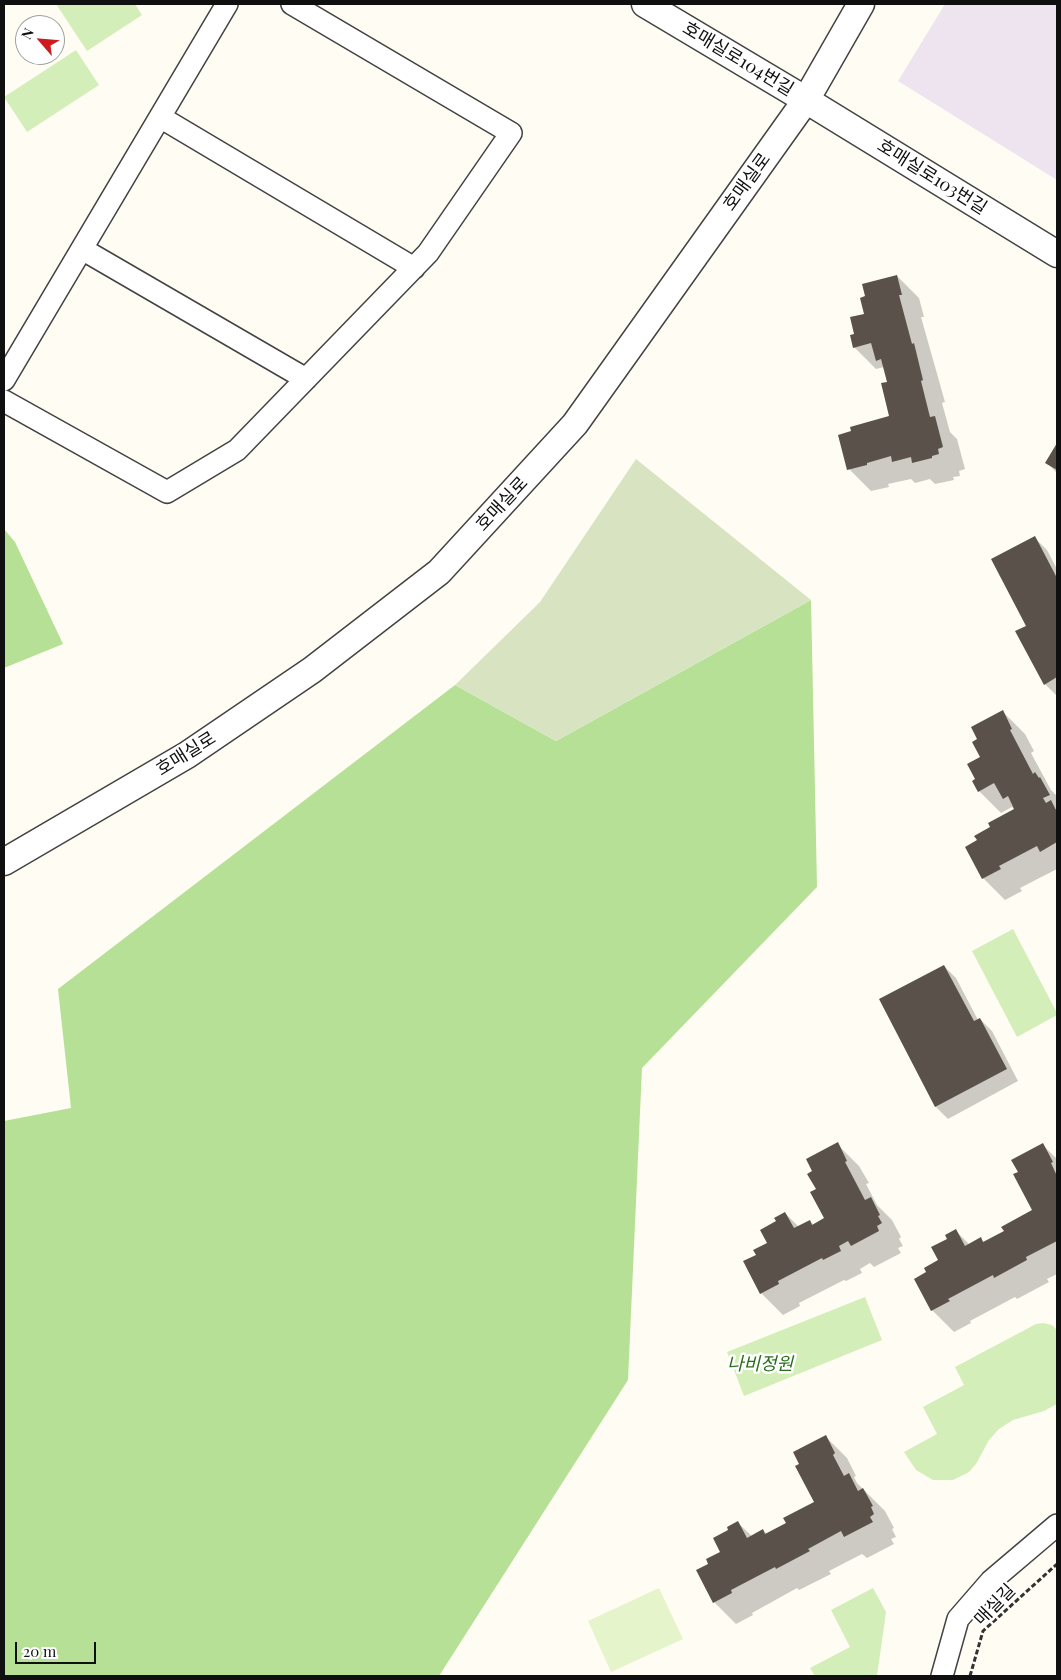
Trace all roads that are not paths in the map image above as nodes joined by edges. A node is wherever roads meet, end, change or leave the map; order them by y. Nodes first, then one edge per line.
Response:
1 (227, 4) edge
2 (292, 4) edge
3 (645, 4) edge
4 (860, 4) edge
5 (806, 100) junction
6 (160, 117) junction
7 (82, 249) junction
8 (1057, 254) edge
9 (414, 268) junction
10 (306, 379) junction
11 (4, 380) edge
12 (4, 402) edge
13 (4, 862) edge
14 (1057, 1525) edge
15 (942, 1676) edge

1 - 6 street
2 - 9 street
3 - 5 street, 호매실로104번길
4 - 5 street, 호매실로
5 - 8 street, 호매실로103번길
5 - 13 street, 호매실로
6 - 7 street
6 - 9 street
7 - 10 street
7 - 11 street
9 - 10 street
10 - 12 street
14 - 15 street

